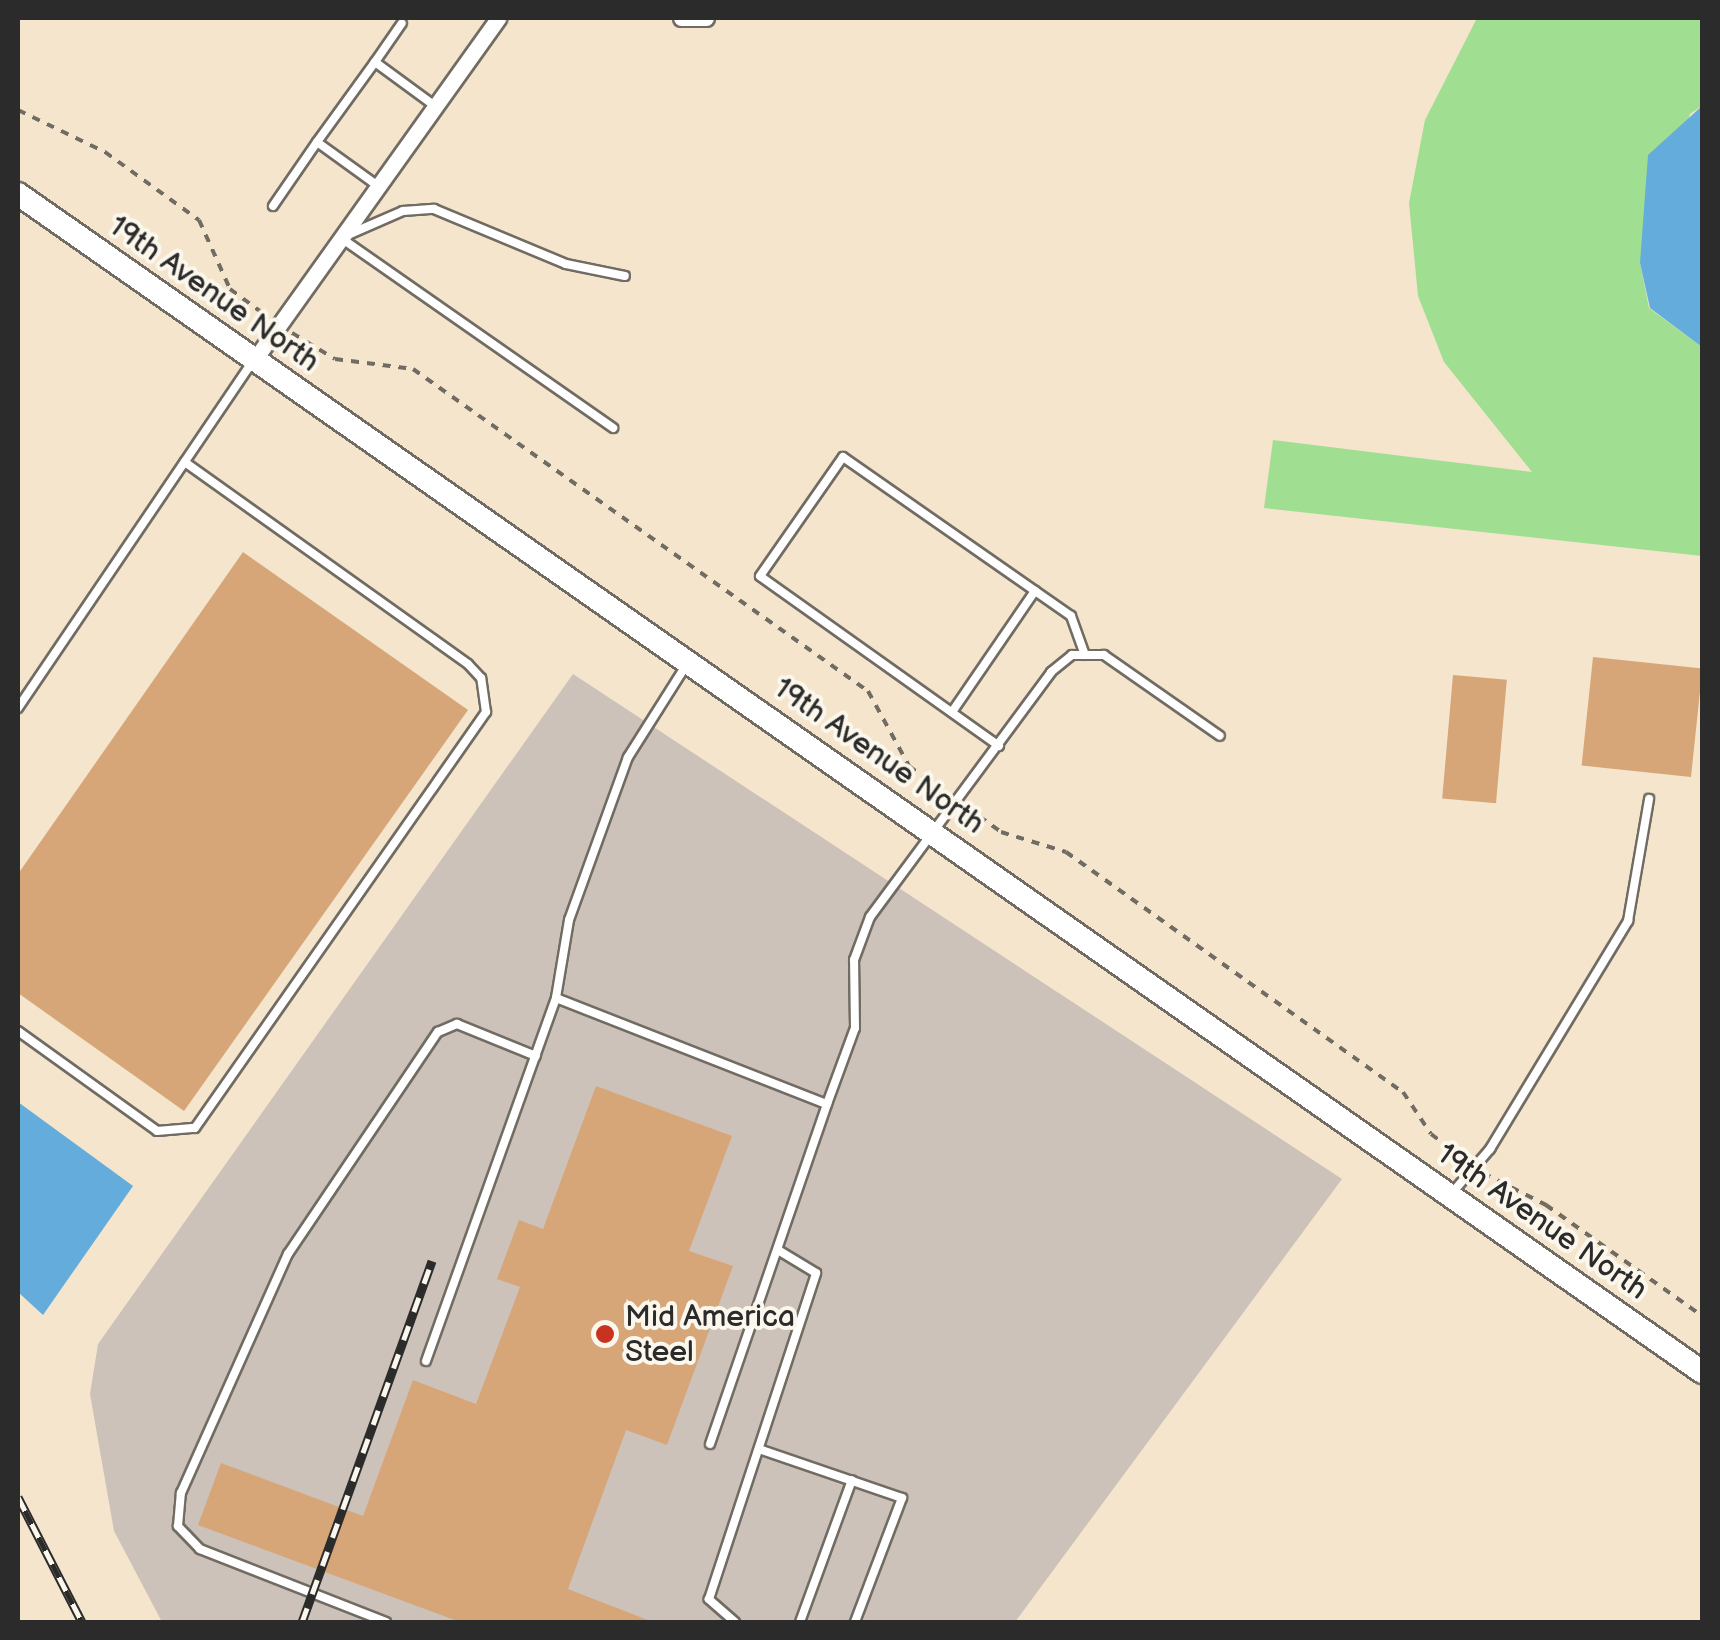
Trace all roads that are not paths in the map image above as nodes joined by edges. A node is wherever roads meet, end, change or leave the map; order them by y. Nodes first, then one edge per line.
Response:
1 (498, 18) edge
2 (682, 18) edge
3 (706, 18) edge
4 (402, 24) dead end
5 (374, 62) junction
6 (435, 106) junction
7 (317, 142) junction
8 (378, 186) junction
9 (18, 194) edge
10 (273, 206) dead end
11 (341, 238) junction
12 (624, 276) dead end
13 (255, 359) junction
14 (612, 428) dead end
15 (185, 462) junction
16 (1034, 591) junction
17 (1085, 656) junction
18 (689, 660) junction
19 (18, 708) edge
20 (952, 712) junction
21 (1220, 736) dead end
22 (999, 746) junction
23 (1649, 799) dead end
24 (932, 828) junction
25 (556, 998) junction
26 (18, 1031) edge
27 (536, 1056) junction
28 (827, 1104) junction
29 (1451, 1194) junction
30 (778, 1250) junction
31 (426, 1362) dead end
32 (1702, 1372) edge
33 (710, 1444) dead end
34 (759, 1450) junction
35 (852, 1480) junction
36 (386, 1622) edge
37 (735, 1622) edge
38 (800, 1622) edge
39 (855, 1622) edge

1 - 6 street
2 - 3 street
4 - 5 lane
5 - 6 lane
5 - 7 lane
6 - 8 street
7 - 8 lane
7 - 10 lane
8 - 11 street
9 - 13 street, 19th Avenue North
11 - 12 lane
11 - 13 street
11 - 14 lane
13 - 15 lane
13 - 18 street, 19th Avenue North
15 - 19 lane
15 - 26 lane
16 - 17 lane
16 - 20 lane
16 - 20 lane
17 - 21 lane
17 - 22 lane
18 - 24 street, 19th Avenue North
18 - 25 lane
20 - 22 lane
22 - 24 lane
23 - 29 lane
24 - 28 lane
24 - 29 street, 19th Avenue North
25 - 27 lane
25 - 28 lane
27 - 31 lane
27 - 36 lane
28 - 30 lane
29 - 32 street, 19th Avenue North
30 - 33 lane
30 - 34 lane
34 - 35 lane
34 - 37 lane
35 - 38 lane
35 - 39 lane

